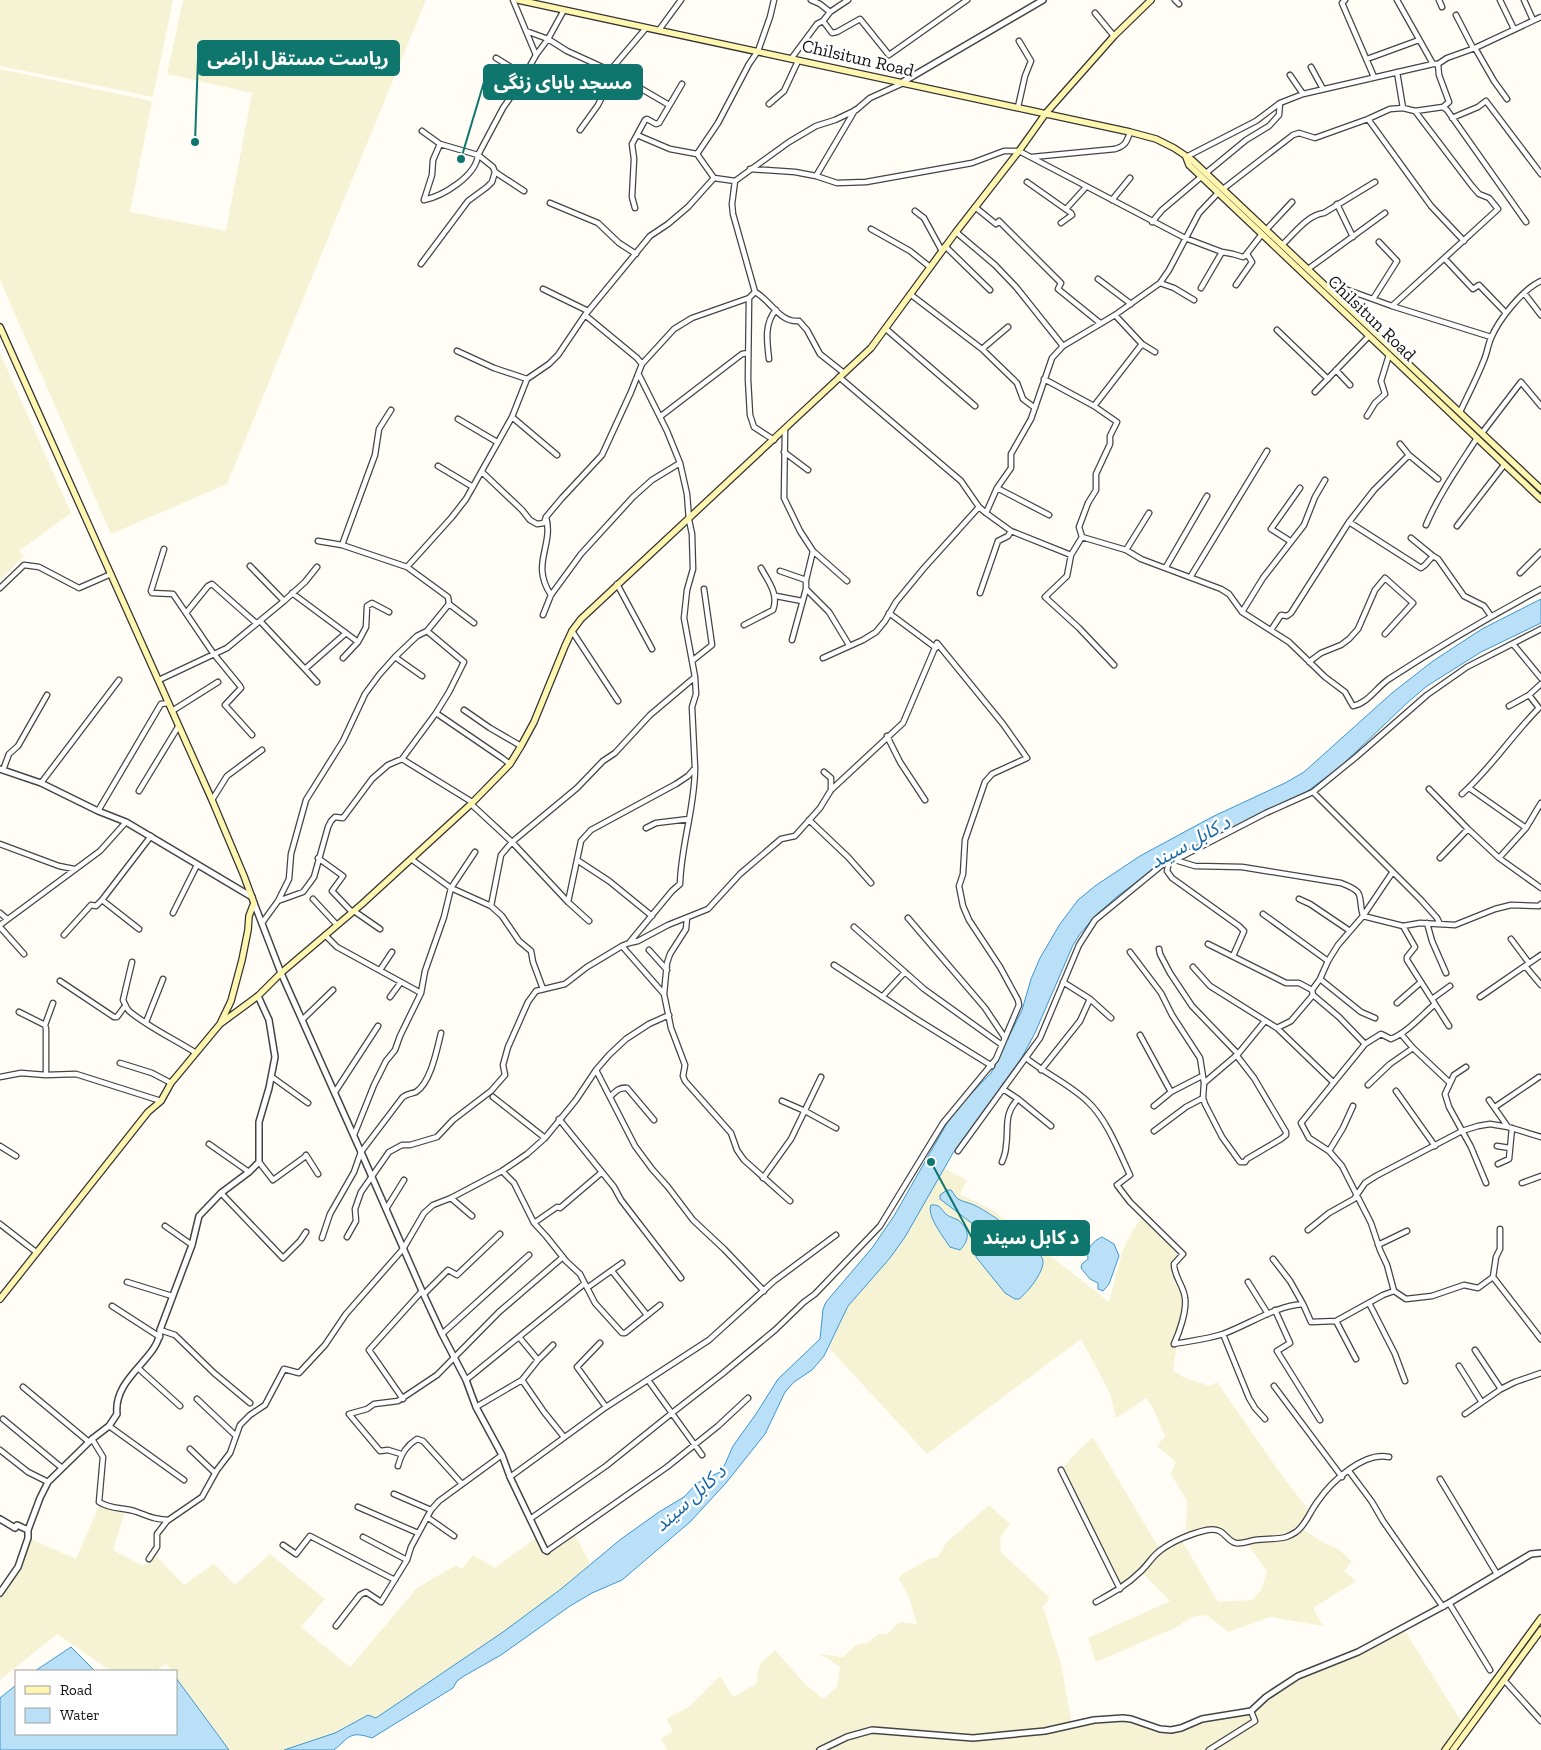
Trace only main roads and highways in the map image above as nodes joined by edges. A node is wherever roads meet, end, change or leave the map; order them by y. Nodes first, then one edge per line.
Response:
1 (518, 0) edge
2 (1151, 0) edge
3 (1046, 114) junction
4 (1264, 232) junction
5 (0, 326) edge
6 (1541, 489) edge
7 (1541, 499) edge
8 (220, 1024) junction
9 (0, 1298) edge
10 (1541, 1618) edge
11 (1539, 1628) edge
12 (1445, 1750) edge
13 (1453, 1750) edge

1 - 3 main road, Chilsitun Road
2 - 3 main road
3 - 4 main road, Chilsitun Road
3 - 8 main road
4 - 6 main road, Chilsitun Road
4 - 7 main road, Chilsitun Road
5 - 8 main road
8 - 9 main road
10 - 11 main road
11 - 12 main road
11 - 13 main road

